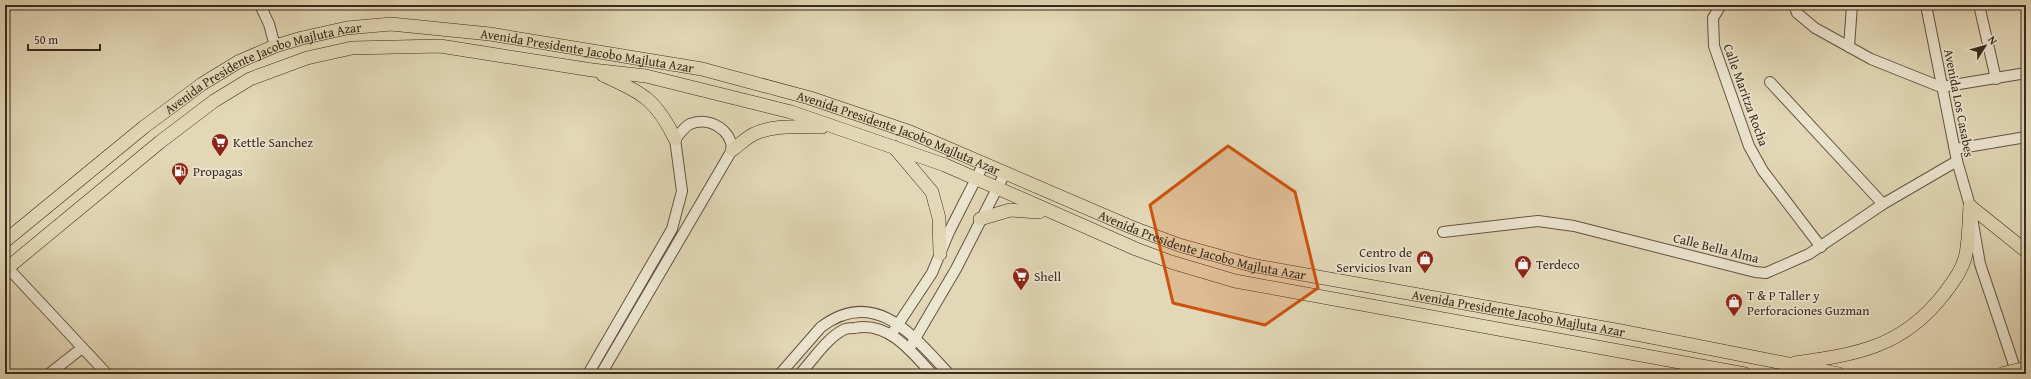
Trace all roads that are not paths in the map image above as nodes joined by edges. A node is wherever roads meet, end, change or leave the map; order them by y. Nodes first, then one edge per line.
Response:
1 (260, 5) edge
2 (1722, 5) edge
3 (1794, 5) edge
4 (1852, 5) edge
5 (1926, 5) edge
6 (1979, 5) edge
7 (275, 46) junction
8 (1849, 47) junction
9 (592, 70) junction
10 (2026, 73) edge
11 (1996, 79) junction
12 (1770, 82) dead end
13 (1941, 86) junction
14 (833, 127) junction
15 (2026, 137) edge
16 (675, 139) junction
17 (892, 146) junction
18 (1955, 149) junction
19 (732, 150) junction
20 (1957, 161) junction
21 (984, 163) junction
22 (1005, 173) junction
23 (976, 180) junction
24 (997, 188) junction
25 (1883, 204) junction
26 (1970, 206) junction
27 (1054, 214) junction
28 (980, 219) junction
29 (1442, 232) dead end
30 (5, 241) edge
31 (1821, 247) junction
32 (2026, 250) edge
33 (940, 254) junction
34 (6, 269) edge
35 (931, 274) junction
36 (947, 284) junction
37 (899, 324) junction
38 (891, 335) junction
39 (915, 337) junction
40 (82, 348) junction
41 (909, 349) junction
42 (1786, 364) junction
43 (2026, 368) edge
44 (928, 372) edge
45 (49, 374) edge
46 (107, 374) edge
47 (588, 374) edge
48 (601, 374) edge
49 (780, 374) edge
50 (800, 374) edge
51 (949, 374) edge
52 (1745, 374) edge
53 (1839, 374) edge
54 (2001, 374) edge
55 (2016, 374) edge

1 - 7 street
2 - 31 street, Calle Maritza Rocha
3 - 8 street
4 - 8 street
5 - 13 street, Avenida Los Casabes
6 - 11 street
7 - 21 main road, Avenida Presidente Jacobo Majluta Azar
7 - 30 main road, Avenida Presidente Jacobo Majluta Azar
8 - 13 street
9 - 14 main road, Avenida Presidente Jacobo Majluta Azar
9 - 16 main road
9 - 34 main road, Avenida Presidente Jacobo Majluta Azar
10 - 11 street
11 - 13 street
12 - 25 street
13 - 18 street, Avenida Los Casabes
14 - 17 main road, Avenida Presidente Jacobo Majluta Azar
14 - 19 main road
15 - 18 street
16 - 19 street
16 - 47 street
17 - 23 main road, Avenida Presidente Jacobo Majluta Azar
17 - 33 main road
18 - 20 street, Avenida Los Casabes
19 - 48 street
20 - 25 street, Calle Bella Alma
20 - 26 street, Avenida Los Casabes
21 - 22 main road, Avenida Presidente Jacobo Majluta Azar
21 - 23 street
22 - 24 street
22 - 42 main road, Avenida Presidente Jacobo Majluta Azar
23 - 24 main road, Avenida Presidente Jacobo Majluta Azar
23 - 33 street
24 - 27 main road, Avenida Presidente Jacobo Majluta Azar
24 - 28 street
25 - 31 street, Calle Bella Alma
26 - 32 main road
26 - 42 main road
26 - 55 street, Avenida Los Casabes
27 - 28 main road
27 - 52 main road, Avenida Presidente Jacobo Majluta Azar
28 - 36 street
29 - 31 street, Calle Bella Alma
33 - 35 street
34 - 40 street
35 - 36 street
35 - 37 street
36 - 39 street
37 - 38 street
37 - 39 street
37 - 49 street
38 - 41 street
38 - 50 street
39 - 41 street
39 - 51 street
40 - 45 street
40 - 46 street
41 - 44 street
42 - 53 main road, Avenida Presidente Jacobo Majluta Azar
43 - 54 main road, bridge

